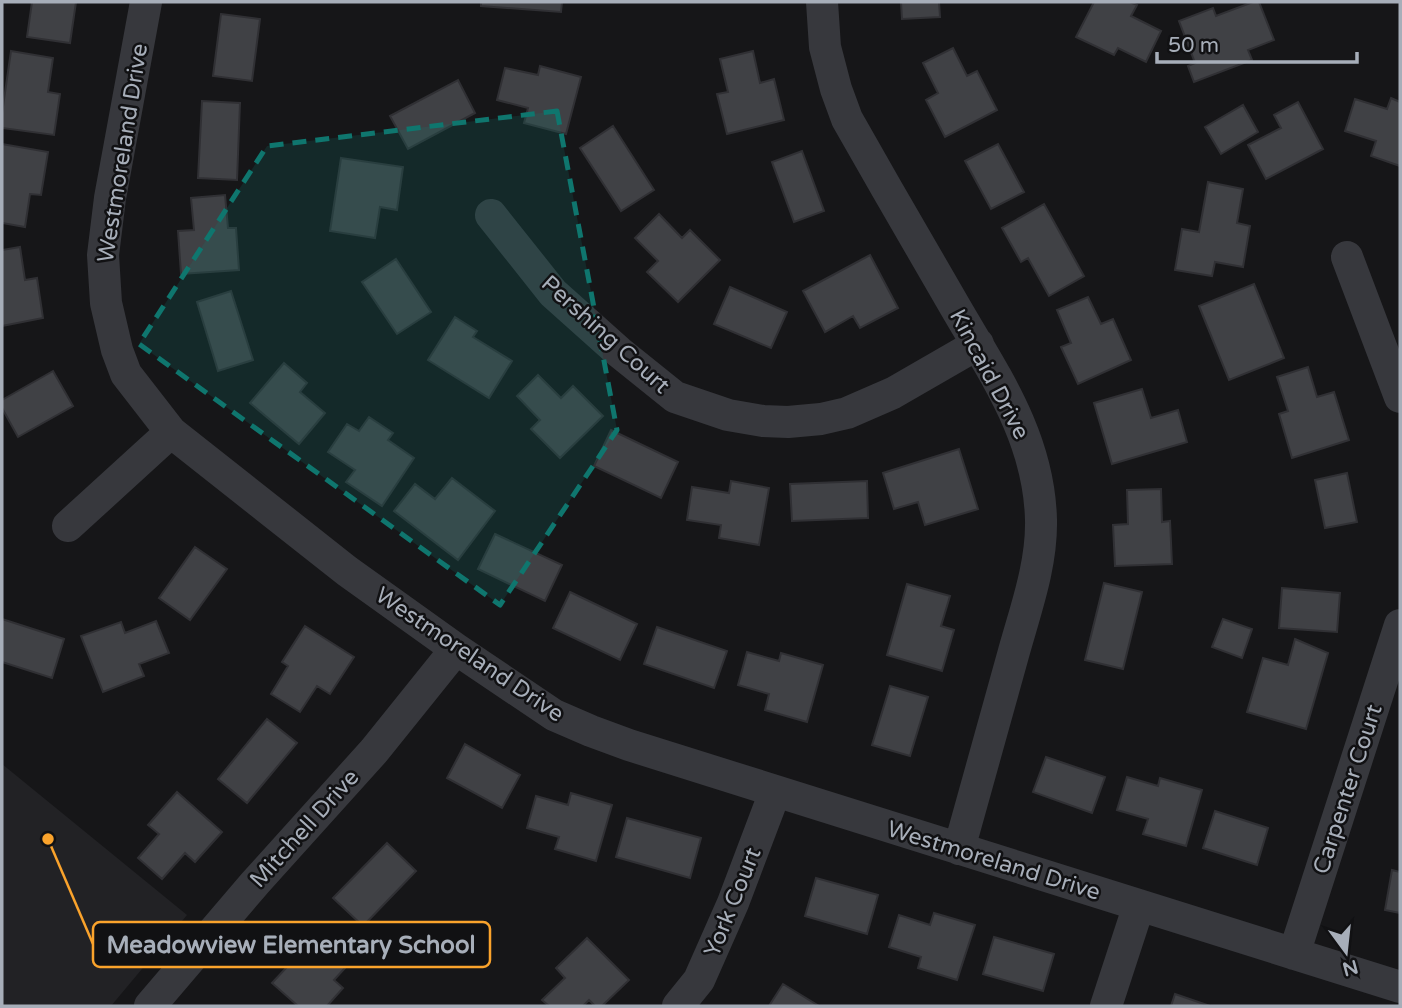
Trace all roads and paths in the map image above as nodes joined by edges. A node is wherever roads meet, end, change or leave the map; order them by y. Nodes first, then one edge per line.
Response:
1 (146, 2) edge
2 (822, 2) edge
3 (491, 215) dead end
4 (1347, 257) dead end
5 (978, 344) junction
6 (1400, 397) edge
7 (171, 432) junction
8 (68, 526) dead end
9 (1400, 625) edge
10 (456, 649) junction
11 (775, 792) junction
12 (959, 849) junction
13 (1139, 905) junction
14 (1294, 954) junction
15 (1400, 987) edge
16 (150, 1006) edge
17 (678, 1006) edge
18 (1106, 1006) edge

1 - 7 street, Westmoreland Drive
2 - 5 street, Kincaid Drive
3 - 5 street, Pershing Court
4 - 6 street
5 - 12 street, Kincaid Drive
7 - 8 street
7 - 10 street, Westmoreland Drive
9 - 14 street, Carpenter Court
10 - 11 street, Westmoreland Drive
10 - 16 street, Mitchell Drive
11 - 12 street, Westmoreland Drive
11 - 17 street, York Court
12 - 13 street, Westmoreland Drive
13 - 14 street, Westmoreland Drive
13 - 18 street
14 - 15 street, Westmoreland Drive

